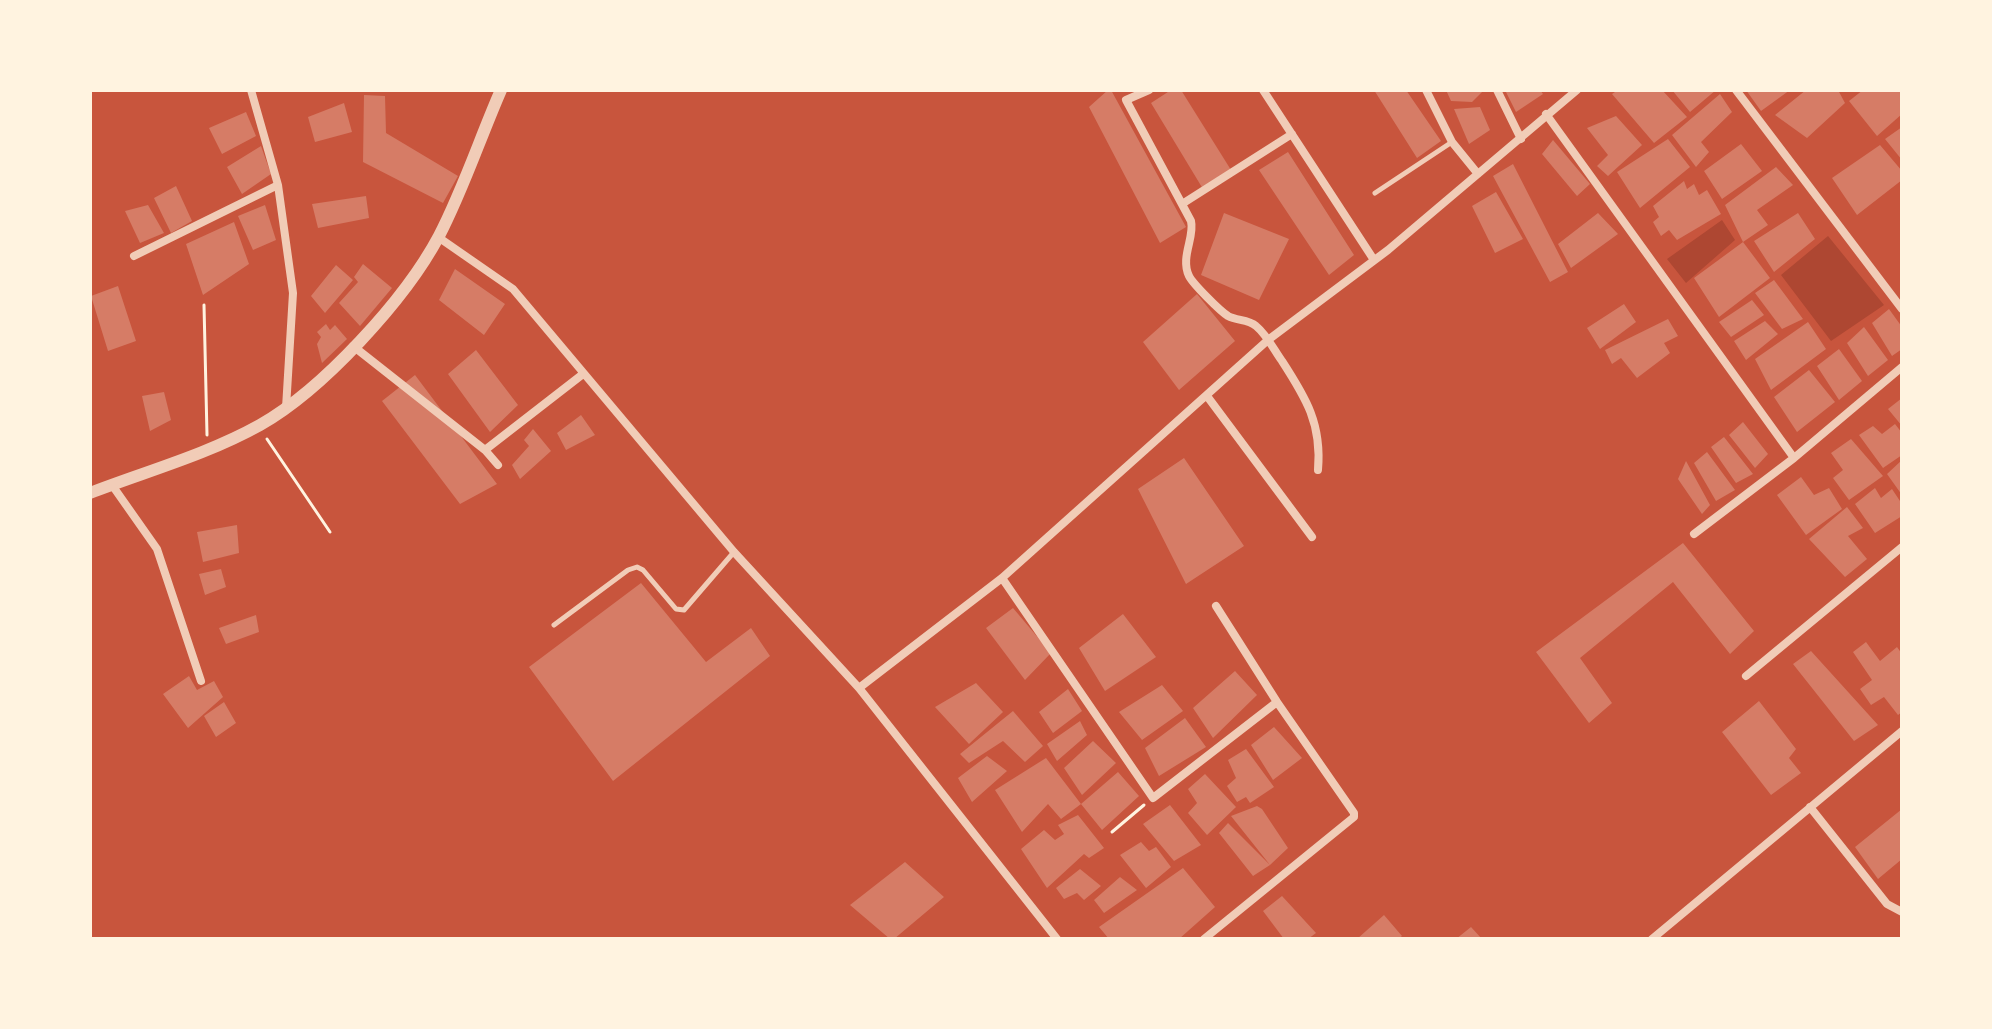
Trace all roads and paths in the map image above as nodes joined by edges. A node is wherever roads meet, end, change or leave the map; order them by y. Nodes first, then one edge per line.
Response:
1 (251, 90) edge
2 (501, 90) edge
3 (1119, 90) edge
4 (1149, 90) edge
5 (1263, 90) edge
6 (1426, 90) edge
7 (1497, 90) edge
8 (1577, 90) edge
9 (1736, 90) edge
10 (1126, 100) junction
11 (1546, 114) junction
12 (1292, 134) junction
13 (1521, 139) junction
14 (1452, 142) junction
15 (1478, 174) junction
16 (278, 185) junction
17 (1375, 193) dead end
18 (1182, 204) junction
19 (438, 237) junction
20 (134, 256) dead end
21 (1374, 260) junction
22 (204, 305) dead end
23 (1902, 309) edge
24 (1268, 340) junction
25 (353, 346) junction
26 (1902, 367) edge
27 (583, 374) junction
28 (1207, 396) junction
29 (286, 408) junction
30 (258, 426) junction
31 (485, 450) junction
32 (207, 451) junction
33 (1794, 458) junction
34 (498, 465) dead end
35 (1318, 470) dead end
36 (112, 485) junction
37 (90, 493) edge
38 (330, 532) dead end
39 (1694, 534) dead end
40 (1312, 537) dead end
41 (1902, 547) edge
42 (734, 552) junction
43 (1002, 578) junction
44 (1216, 606) dead end
45 (554, 625) dead end
46 (1746, 676) dead end
47 (201, 681) dead end
48 (859, 688) junction
49 (1277, 702) junction
50 (1902, 731) edge
51 (1153, 798) junction
52 (1810, 807) junction
53 (1112, 832) dead end
54 (1902, 912) edge
55 (1057, 939) edge
56 (1204, 939) edge
57 (1652, 939) edge

1 - 16 street
2 - 19 street
3 - 10 street
4 - 10 street
5 - 12 street
6 - 14 street
7 - 13 street
8 - 11 street
9 - 23 street
10 - 18 street
11 - 13 street
11 - 33 street
12 - 18 street
12 - 21 street
13 - 15 street
14 - 15 street
14 - 17 lane
15 - 21 street
16 - 20 street
16 - 29 street
18 - 24 street
19 - 25 street
19 - 27 street
21 - 24 street
22 - 32 path
24 - 28 street
24 - 35 street
25 - 29 street
25 - 31 street
26 - 33 street
27 - 31 street
27 - 42 street
28 - 40 street
28 - 43 street
29 - 30 street
30 - 32 street
30 - 38 path
31 - 34 street
32 - 36 street
33 - 39 street
36 - 37 street
36 - 47 street
41 - 46 street
42 - 45 lane
42 - 48 street
43 - 48 street
43 - 51 street
44 - 49 street
48 - 55 street
49 - 51 street
49 - 56 street
50 - 52 street
51 - 53 path
52 - 54 street
52 - 57 street

